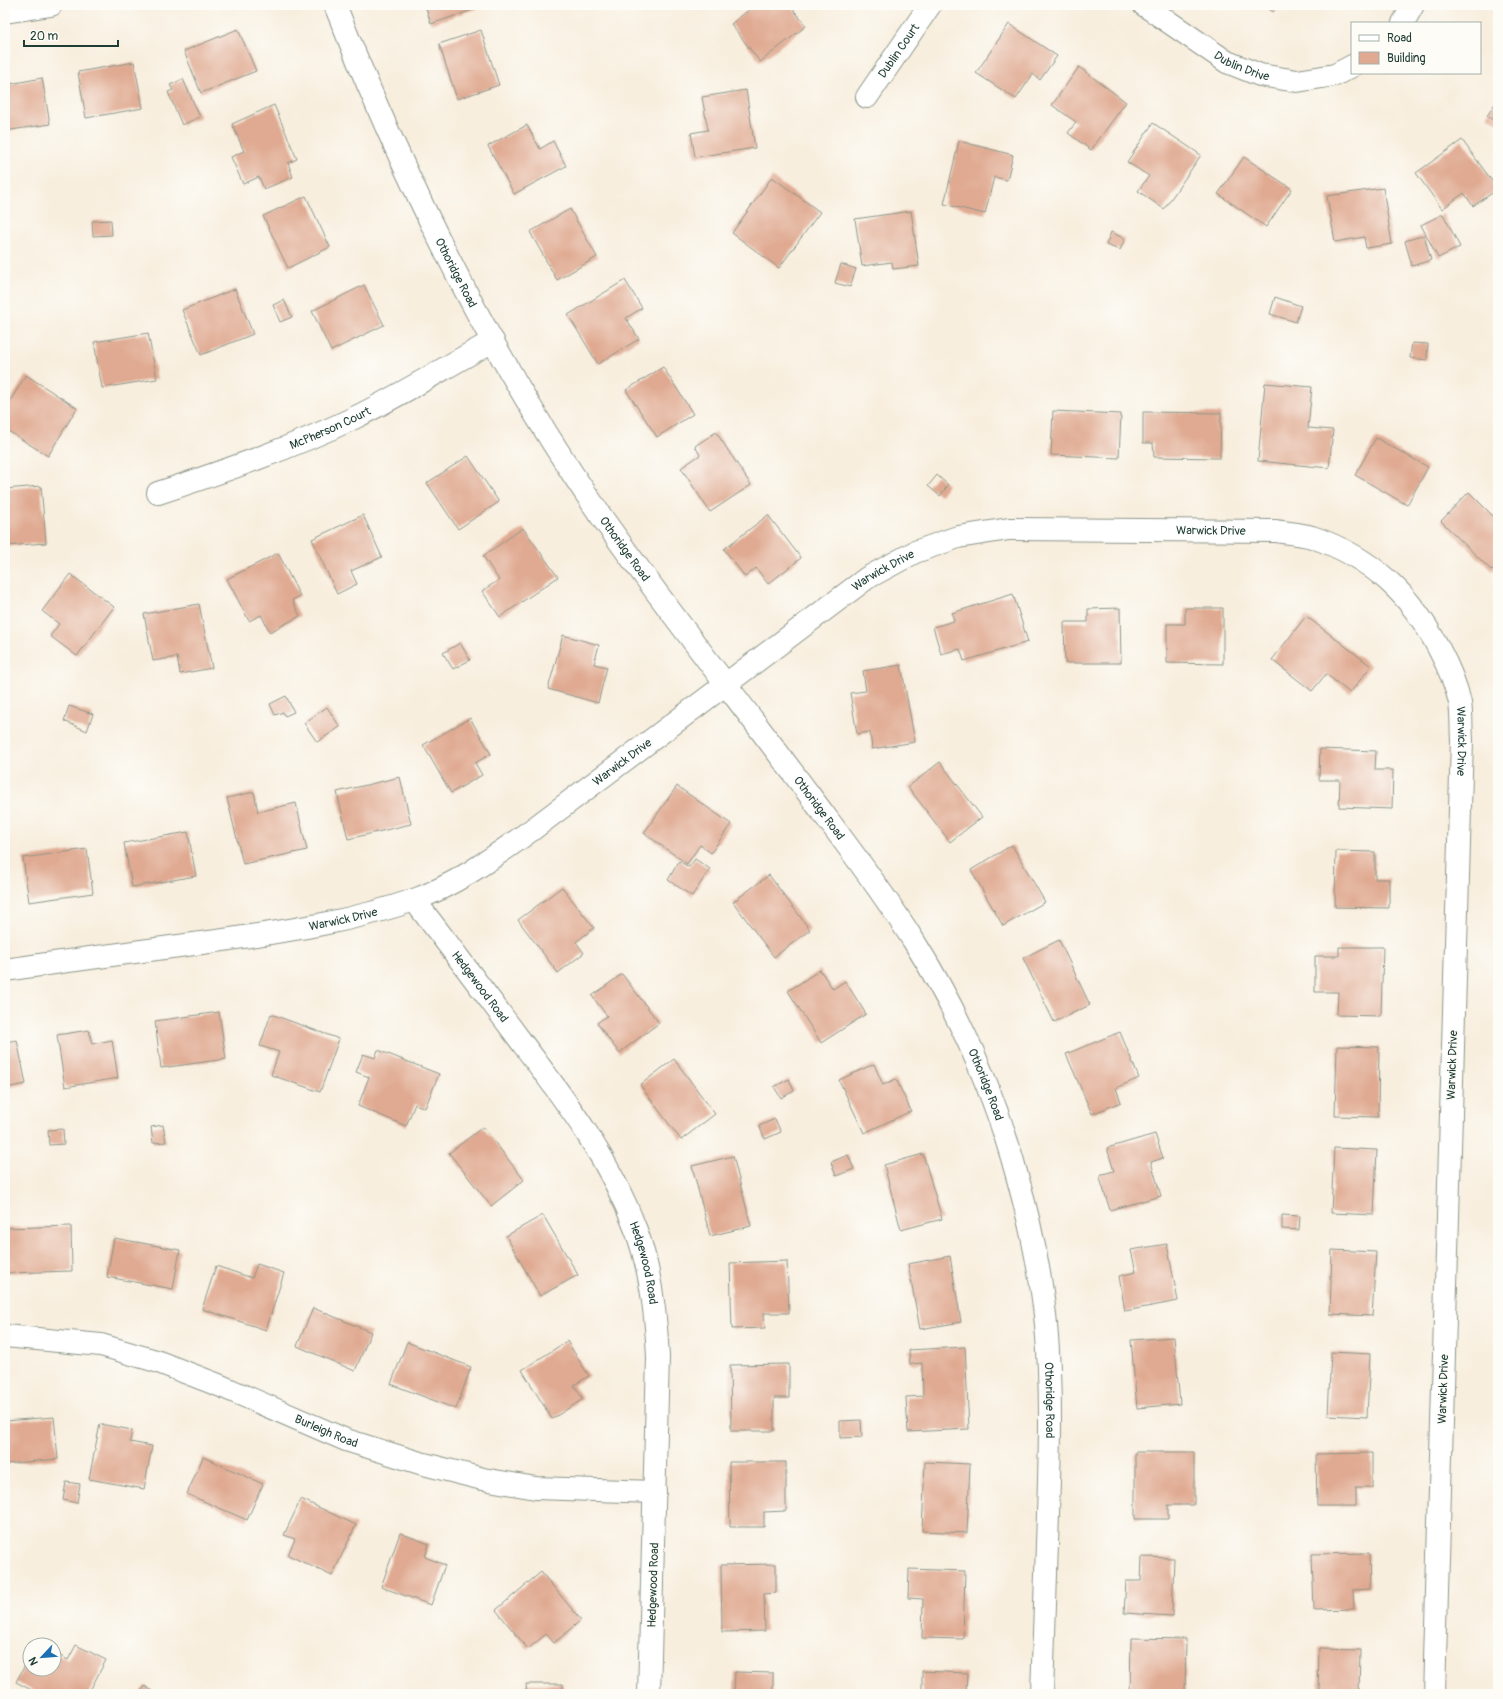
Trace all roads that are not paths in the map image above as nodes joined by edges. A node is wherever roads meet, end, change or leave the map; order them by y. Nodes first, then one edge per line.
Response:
1 (51, 5) edge
2 (335, 5) edge
3 (930, 5) edge
4 (1144, 5) edge
5 (1413, 5) edge
6 (5, 12) edge
7 (1404, 22) edge
8 (1351, 67) edge
9 (867, 97) dead end
10 (493, 341) junction
11 (158, 493) dead end
12 (727, 684) junction
13 (414, 900) junction
14 (5, 970) edge
15 (5, 1336) edge
16 (655, 1492) junction
17 (649, 1694) edge
18 (1042, 1694) edge
19 (1434, 1694) edge

1 - 6 street
2 - 10 street, Othoridge Road
3 - 9 street, Dublin Court
4 - 8 street, Dublin Drive
5 - 7 street
10 - 11 street, McPherson Court
10 - 12 street, Othoridge Road
12 - 13 street, Warwick Drive
12 - 18 street, Othoridge Road
12 - 19 street, Warwick Drive
13 - 14 street, Warwick Drive
13 - 16 street, Hedgewood Road
15 - 16 street, Burleigh Road
16 - 17 street, Hedgewood Road

